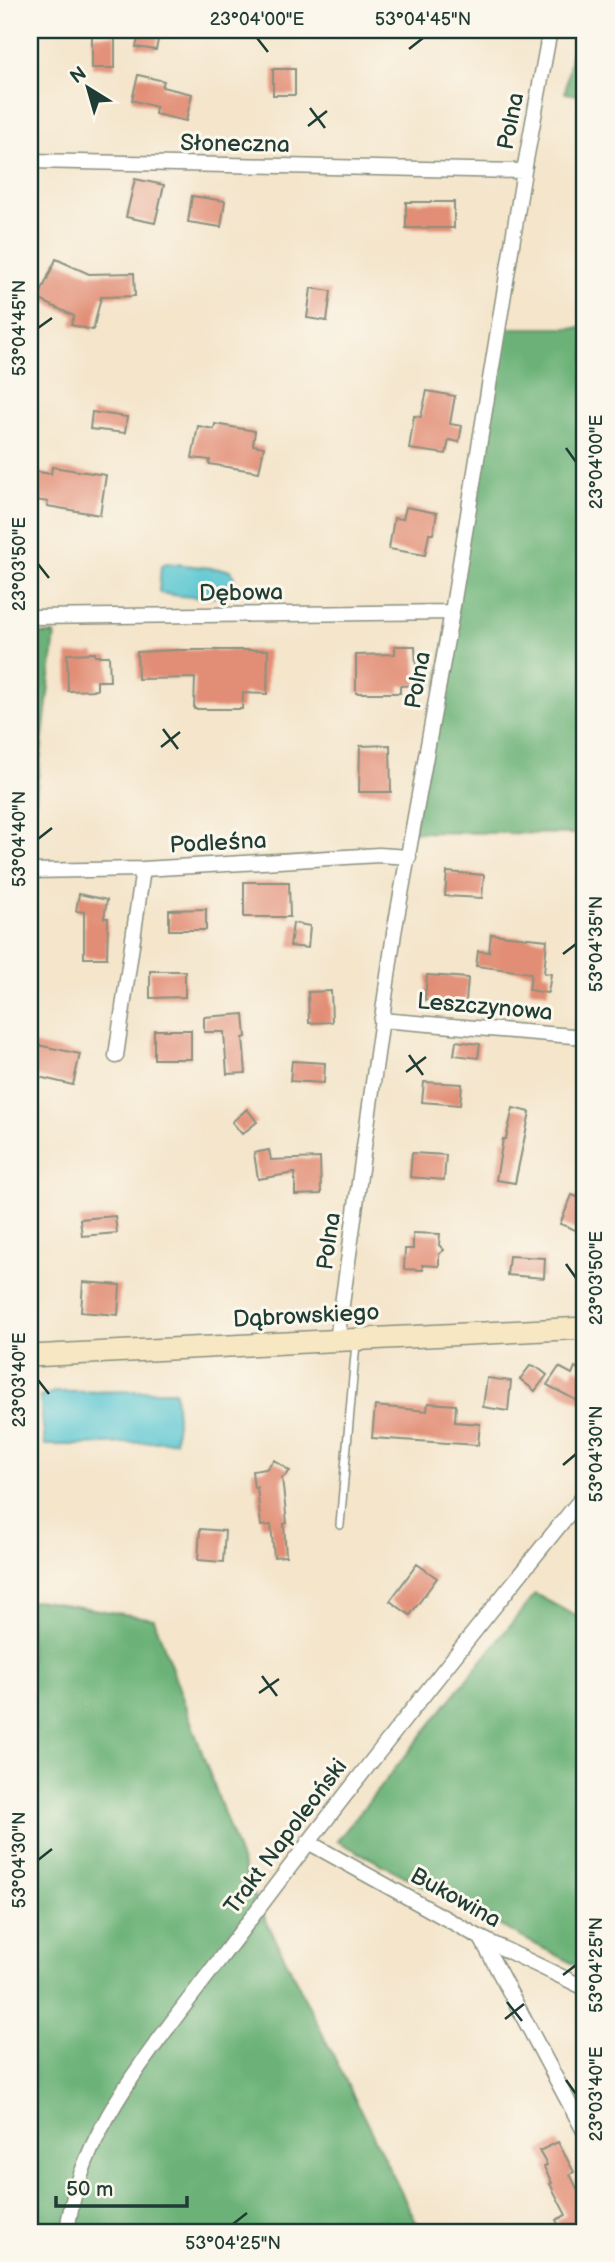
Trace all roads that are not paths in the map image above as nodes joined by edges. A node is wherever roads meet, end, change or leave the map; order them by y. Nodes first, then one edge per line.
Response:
1 (550, 30) edge
2 (30, 161) edge
3 (524, 171) junction
4 (452, 612) junction
5 (30, 617) edge
6 (409, 857) junction
7 (144, 869) junction
8 (30, 871) edge
9 (381, 1020) junction
10 (585, 1037) edge
11 (116, 1056) dead end
12 (585, 1328) edge
13 (347, 1340) junction
14 (30, 1356) edge
15 (585, 1494) edge
16 (340, 1525) dead end
17 (308, 1842) junction
18 (481, 1938) junction
19 (585, 1988) edge
20 (585, 2133) edge
21 (67, 2232) edge

1 - 3 street, Polna
2 - 3 street, Słoneczna
3 - 4 street, Polna
4 - 5 street, Dębowa
4 - 6 street, Polna
6 - 7 street, Podleśna
6 - 9 street, Polna
7 - 8 street, Podleśna
7 - 11 street
9 - 10 street, Leszczynowa
9 - 13 street, Polna
12 - 13 street, Dąbrowskiego
13 - 14 street, Dąbrowskiego
13 - 16 lane
15 - 17 street, Trakt Napoleoński
17 - 18 street, Bukowina
17 - 21 street, Trakt Napoleoński
18 - 19 street, Bukowina
18 - 20 street

